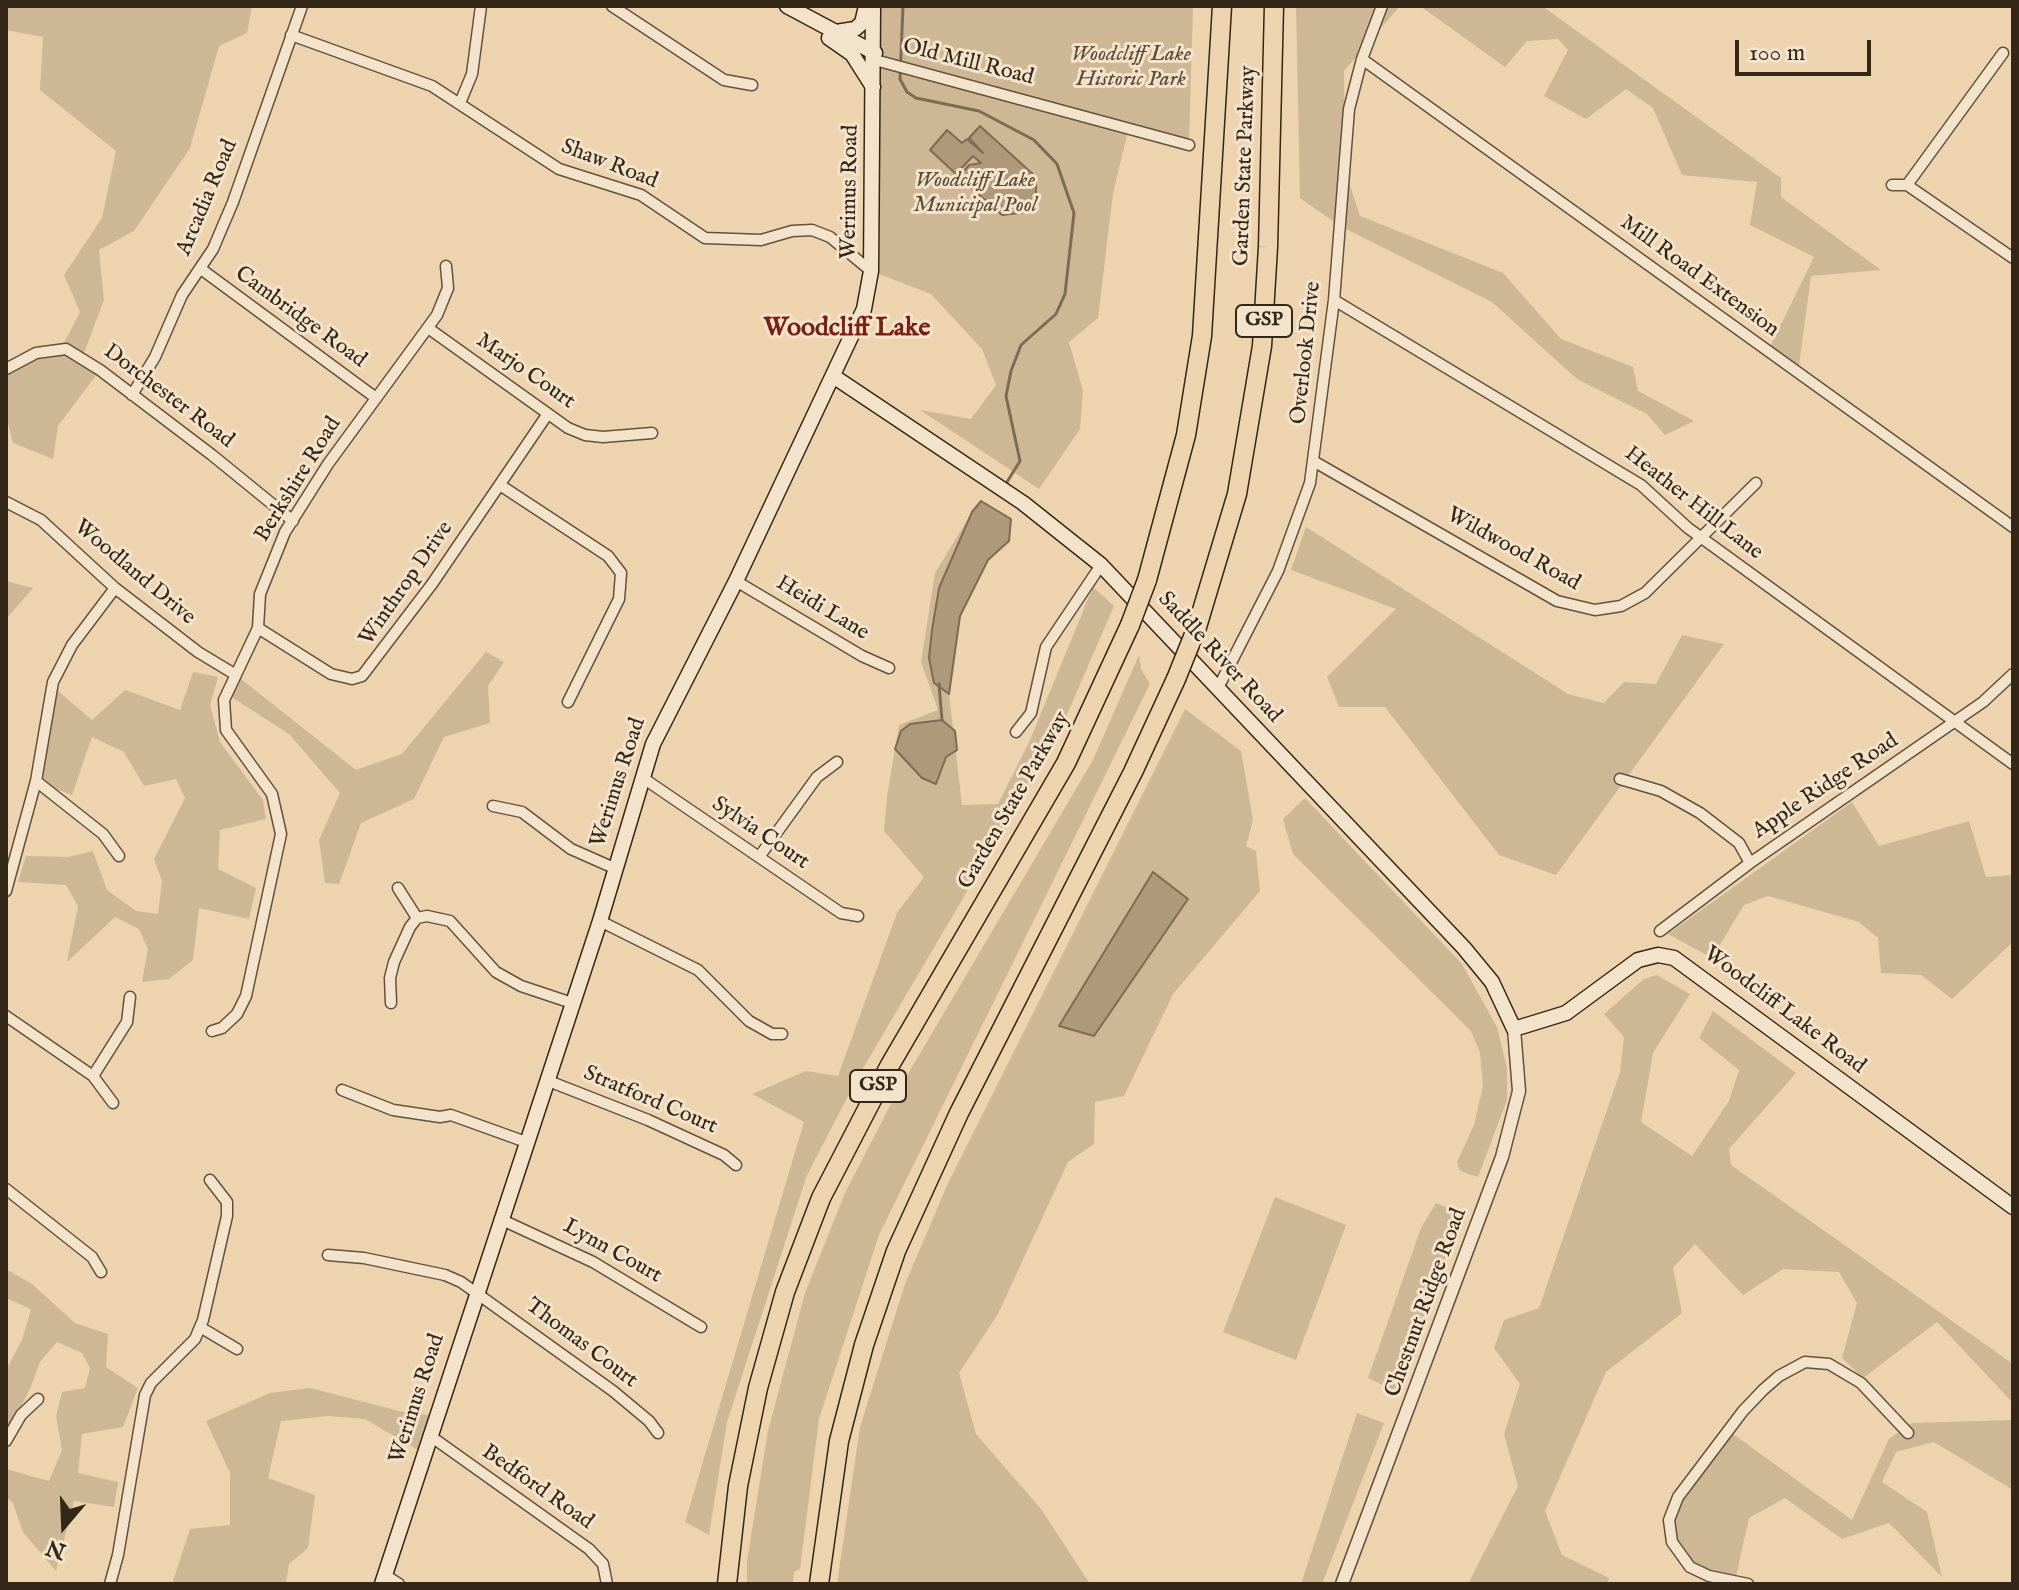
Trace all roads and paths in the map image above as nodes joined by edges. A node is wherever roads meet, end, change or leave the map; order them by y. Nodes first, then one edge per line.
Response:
1 (302, 6) edge
2 (481, 6) edge
3 (612, 6) edge
4 (787, 6) edge
5 (866, 6) edge
6 (873, 6) edge
7 (1222, 6) edge
8 (1274, 6) edge
9 (1382, 6) edge
10 (817, 22) junction
11 (836, 32) junction
12 (291, 35) junction
13 (2003, 53) dead end
14 (875, 57) junction
15 (1362, 59) junction
16 (752, 85) dead end
17 (875, 90) junction
18 (460, 103) junction
19 (1189, 145) dead end
20 (1892, 185) dead end
21 (1907, 185) junction
22 (2013, 258) edge
23 (446, 266) dead end
24 (201, 269) junction
25 (871, 271) junction
26 (1334, 300) junction
27 (428, 328) junction
28 (6, 369) edge
29 (833, 376) junction
30 (132, 395) junction
31 (376, 398) junction
32 (547, 415) junction
33 (652, 433) dead end
34 (1315, 462) junction
35 (1756, 483) dead end
36 (500, 485) junction
37 (6, 502) edge
38 (293, 521) junction
39 (2013, 527) edge
40 (1702, 538) junction
41 (1101, 565) junction
42 (736, 581) junction
43 (115, 588) junction
44 (258, 628) junction
45 (889, 668) dead end
46 (2013, 674) edge
47 (236, 675) junction
48 (1218, 688) junction
49 (568, 702) dead end
50 (1955, 723) junction
51 (1016, 732) dead end
52 (837, 762) dead end
53 (2013, 764) edge
54 (643, 778) junction
55 (1620, 779) dead end
56 (36, 781) junction
57 (493, 806) dead end
58 (119, 856) dead end
59 (759, 857) junction
60 (1750, 863) junction
61 (614, 868) junction
62 (398, 888) dead end
63 (6, 891) edge
64 (858, 916) dead end
65 (417, 918) junction
66 (600, 921) junction
67 (1660, 931) dead end
68 (130, 997) dead end
69 (391, 1003) dead end
70 (572, 1003) junction
71 (6, 1016) edge
72 (1514, 1029) junction
73 (212, 1031) dead end
74 (782, 1034) dead end
75 (93, 1076) junction
76 (546, 1080) junction
77 (342, 1090) dead end
78 (113, 1103) dead end
79 (526, 1142) junction
80 (736, 1165) dead end
81 (210, 1180) dead end
82 (6, 1189) edge
83 (2012, 1206) edge
84 (500, 1219) junction
85 (328, 1255) dead end
86 (101, 1272) dead end
87 (476, 1291) junction
88 (200, 1327) junction
89 (701, 1327) dead end
90 (237, 1349) dead end
91 (38, 1399) dead end
92 (658, 1433) dead end
93 (1908, 1433) dead end
94 (429, 1435) junction
95 (6, 1441) edge
96 (384, 1580) edge
97 (110, 1584) edge
98 (399, 1584) edge
99 (607, 1584) edge
100 (727, 1584) edge
101 (819, 1584) edge
102 (1342, 1584) edge
103 (1748, 1584) edge

1 - 12 street, Arcadia Road
2 - 18 street
3 - 16 street
4 - 10 main road
5 - 11 main road
6 - 14 main road, Werimus Road
7 - 100 highway, Garden State Parkway / GSP, bridge
8 - 101 highway, Garden State Parkway / GSP, bridge
9 - 15 street, Overlook Drive
10 - 11 main road
10 - 17 main road
11 - 14 main road
12 - 18 street, Shaw Road
12 - 24 street, Arcadia Road
13 - 21 street
14 - 17 main road, Werimus Road
14 - 19 street, Old Mill Road
15 - 26 street, Overlook Drive
15 - 39 street, Mill Road Extension
17 - 25 main road, Werimus Road
18 - 25 street, Shaw Road
20 - 21 street
21 - 22 street
23 - 27 street, Berkshire Road
24 - 30 street, Arcadia Road
24 - 31 street, Cambridge Road
25 - 29 main road, Werimus Road
26 - 34 street, Overlook Drive
26 - 40 street, Heather Hill Lane
27 - 31 street, Berkshire Road
27 - 32 street, Marjo Court
28 - 30 street, Dorchester Road
29 - 41 main road, Saddle River Road
29 - 42 main road, Werimus Road
30 - 38 street, Dorchester Road
31 - 38 street, Berkshire Road
32 - 33 street, Marjo Court
32 - 36 street, Winthrop Drive
34 - 40 street, Wildwood Road
34 - 48 street, Overlook Drive
35 - 40 street, Wildwood Road
36 - 44 street, Winthrop Drive
36 - 49 street
37 - 43 street, Woodland Drive
38 - 44 street, Berkshire Road
40 - 50 street, Heather Hill Lane
41 - 48 main road, Saddle River Road
41 - 51 street
42 - 45 street, Heidi Lane
42 - 54 main road, Werimus Road
43 - 47 street, Woodland Drive
43 - 56 street
44 - 47 street, Berkshire Road
46 - 50 street, Apple Ridge Road
47 - 73 street, Berkshire Road
48 - 72 main road, Saddle River Road
50 - 53 street, Heather Hill Lane
50 - 60 street, Apple Ridge Road
52 - 59 street
54 - 59 street, Sylvia Court
54 - 61 main road, Werimus Road
55 - 60 street
56 - 58 street
56 - 63 street
57 - 61 street
59 - 64 street, Sylvia Court
60 - 67 street, Apple Ridge Road
61 - 66 main road, Werimus Road
62 - 65 street
65 - 69 street
65 - 70 street
66 - 70 main road, Werimus Road
66 - 74 street
68 - 75 street
70 - 76 main road, Werimus Road
71 - 75 street
72 - 83 main road, Woodcliff Lake Road
72 - 102 street, Chestnut Ridge Road
75 - 78 street
76 - 79 main road, Werimus Road
76 - 80 street, Stratford Court
77 - 79 street
79 - 84 main road, Werimus Road
81 - 88 street
82 - 86 street
84 - 87 main road, Werimus Road
84 - 89 street, Lynn Court
85 - 87 street, Thomas Court
87 - 92 street, Thomas Court
87 - 94 main road, Werimus Road
88 - 90 street
88 - 97 street
91 - 95 street
93 - 103 street
94 - 96 main road, Werimus Road
94 - 99 street, Bedford Road
96 - 98 street

